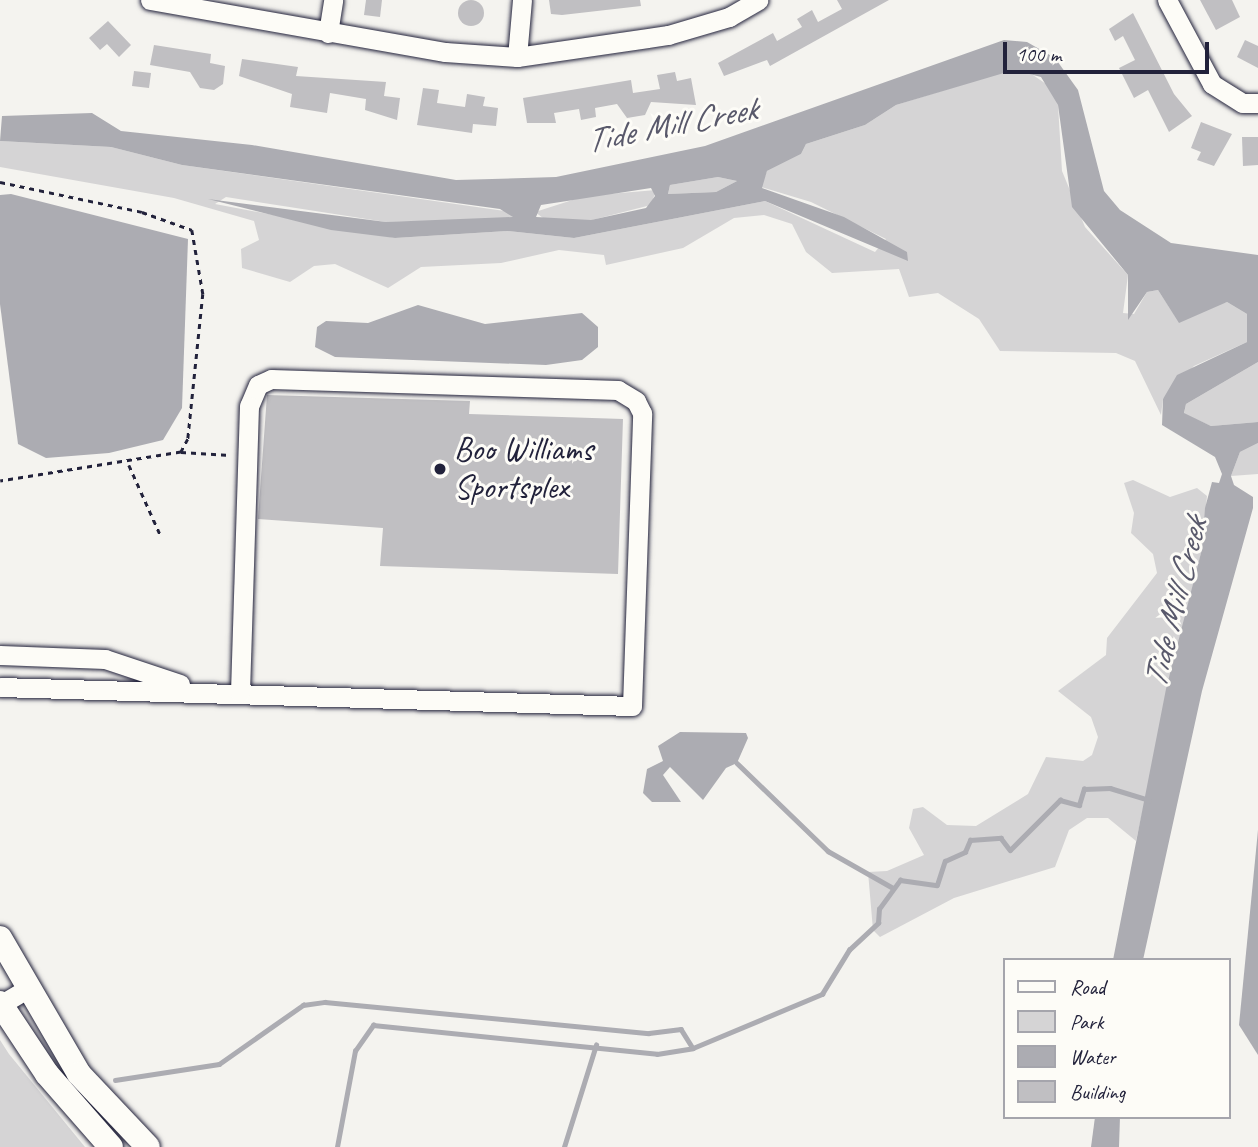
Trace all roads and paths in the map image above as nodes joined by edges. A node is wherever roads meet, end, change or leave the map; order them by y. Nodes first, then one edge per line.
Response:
1 (333, 0) edge
2 (522, 0) edge
3 (758, 0) edge
4 (1167, 0) edge
5 (158, 3) edge
6 (328, 33) junction
7 (517, 57) junction
8 (1258, 103) edge
9 (0, 182) edge
10 (181, 452) junction
11 (247, 456) junction
12 (129, 466) junction
13 (0, 481) edge
14 (160, 534) dead end
15 (0, 655) edge
16 (0, 687) edge
17 (211, 692) junction
18 (240, 693) junction
19 (0, 938) edge
20 (27, 989) junction
21 (0, 1004) edge
22 (111, 1147) edge
23 (148, 1147) edge

1 - 6 street
2 - 7 street
3 - 7 street
4 - 8 street
5 - 6 street
6 - 7 street
9 - 10 path
10 - 11 path
10 - 12 path
11 - 18 street
11 - 18 street
12 - 13 path
12 - 14 path
15 - 17 street
16 - 17 street
17 - 18 street
19 - 20 main road
20 - 21 street
20 - 23 main road
21 - 22 main road

